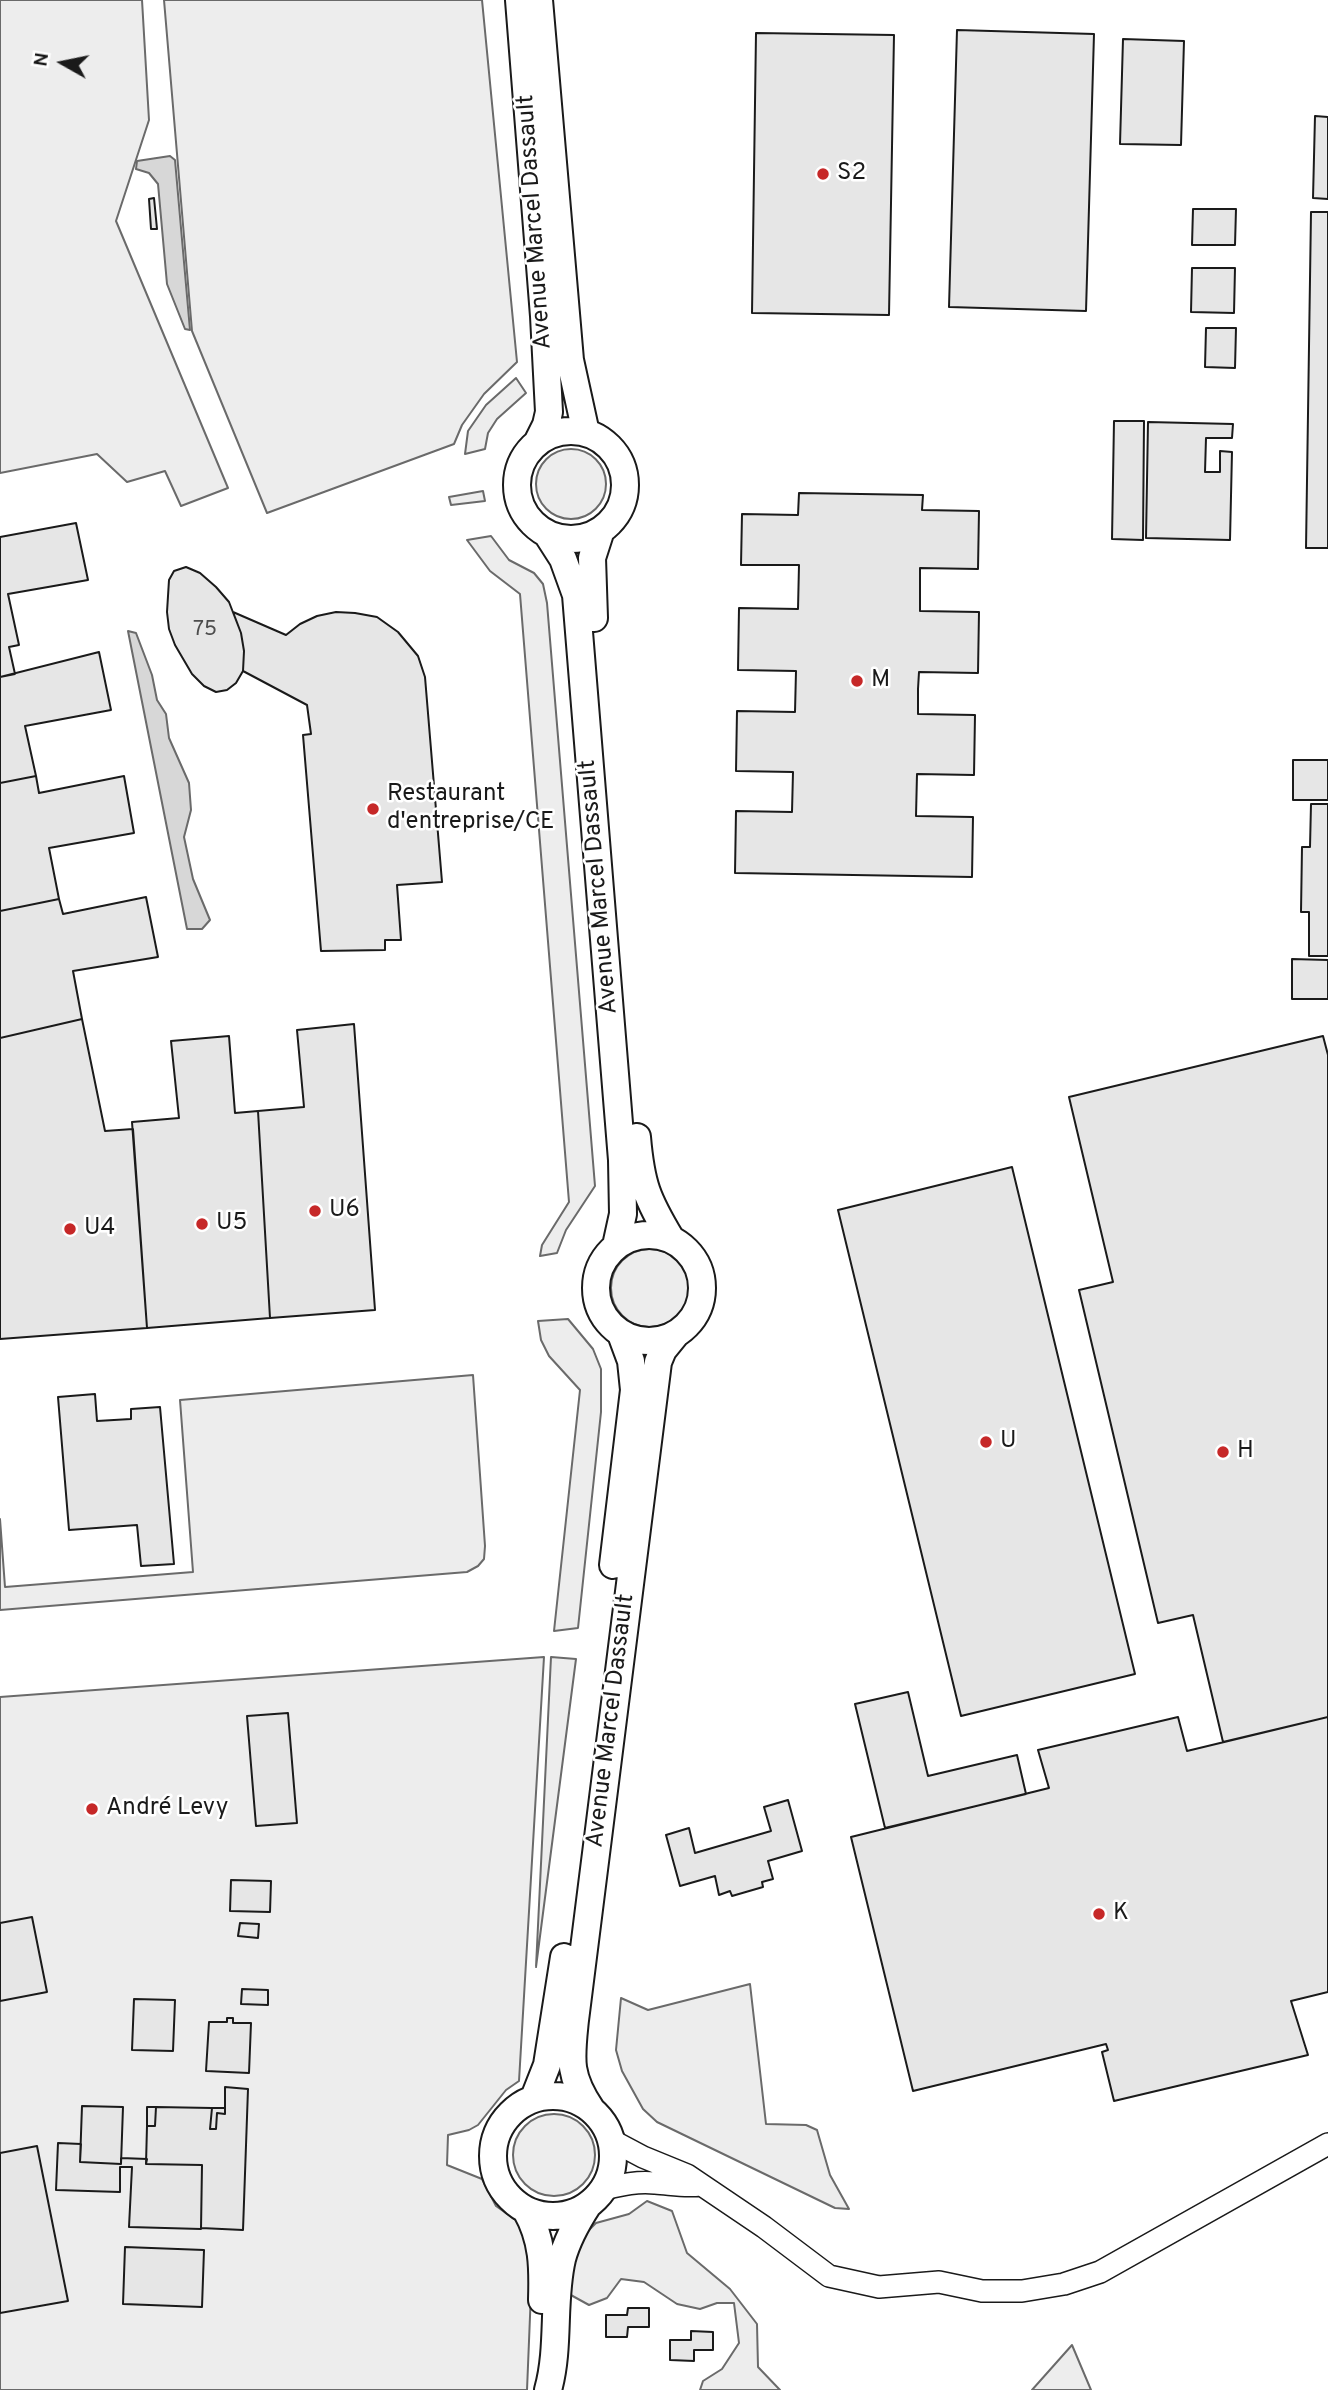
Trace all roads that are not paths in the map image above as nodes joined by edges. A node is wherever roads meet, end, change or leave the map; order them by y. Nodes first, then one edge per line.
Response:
1 (519, 0) edge
2 (539, 0) edge
3 (586, 433) junction
4 (537, 443) junction
5 (601, 530) junction
6 (547, 534) junction
7 (671, 1239) junction
8 (616, 1246) junction
9 (621, 1334) junction
10 (676, 1334) junction
11 (534, 2098) junction
12 (591, 2109) junction
13 (611, 2140) junction
14 (1328, 2144) edge
15 (702, 2185) junction
16 (596, 2197) junction
17 (526, 2210) junction
18 (548, 2390) edge

1 - 4 main road, Avenue Marcel Dassault
2 - 3 main road, Avenue Marcel Dassault
3 - 4 main road
3 - 5 main road
4 - 6 main road
5 - 6 main road
5 - 7 main road, Avenue Marcel Dassault
6 - 8 main road, Avenue Marcel Dassault
7 - 8 main road
7 - 10 main road
8 - 9 main road
9 - 10 main road
9 - 11 main road, Avenue Marcel Dassault
10 - 12 main road, Avenue Marcel Dassault
11 - 12 main road
11 - 17 main road
12 - 13 main road
13 - 15 street
13 - 16 main road
14 - 15 street
15 - 16 street
16 - 17 main road
16 - 18 main road
17 - 18 main road

